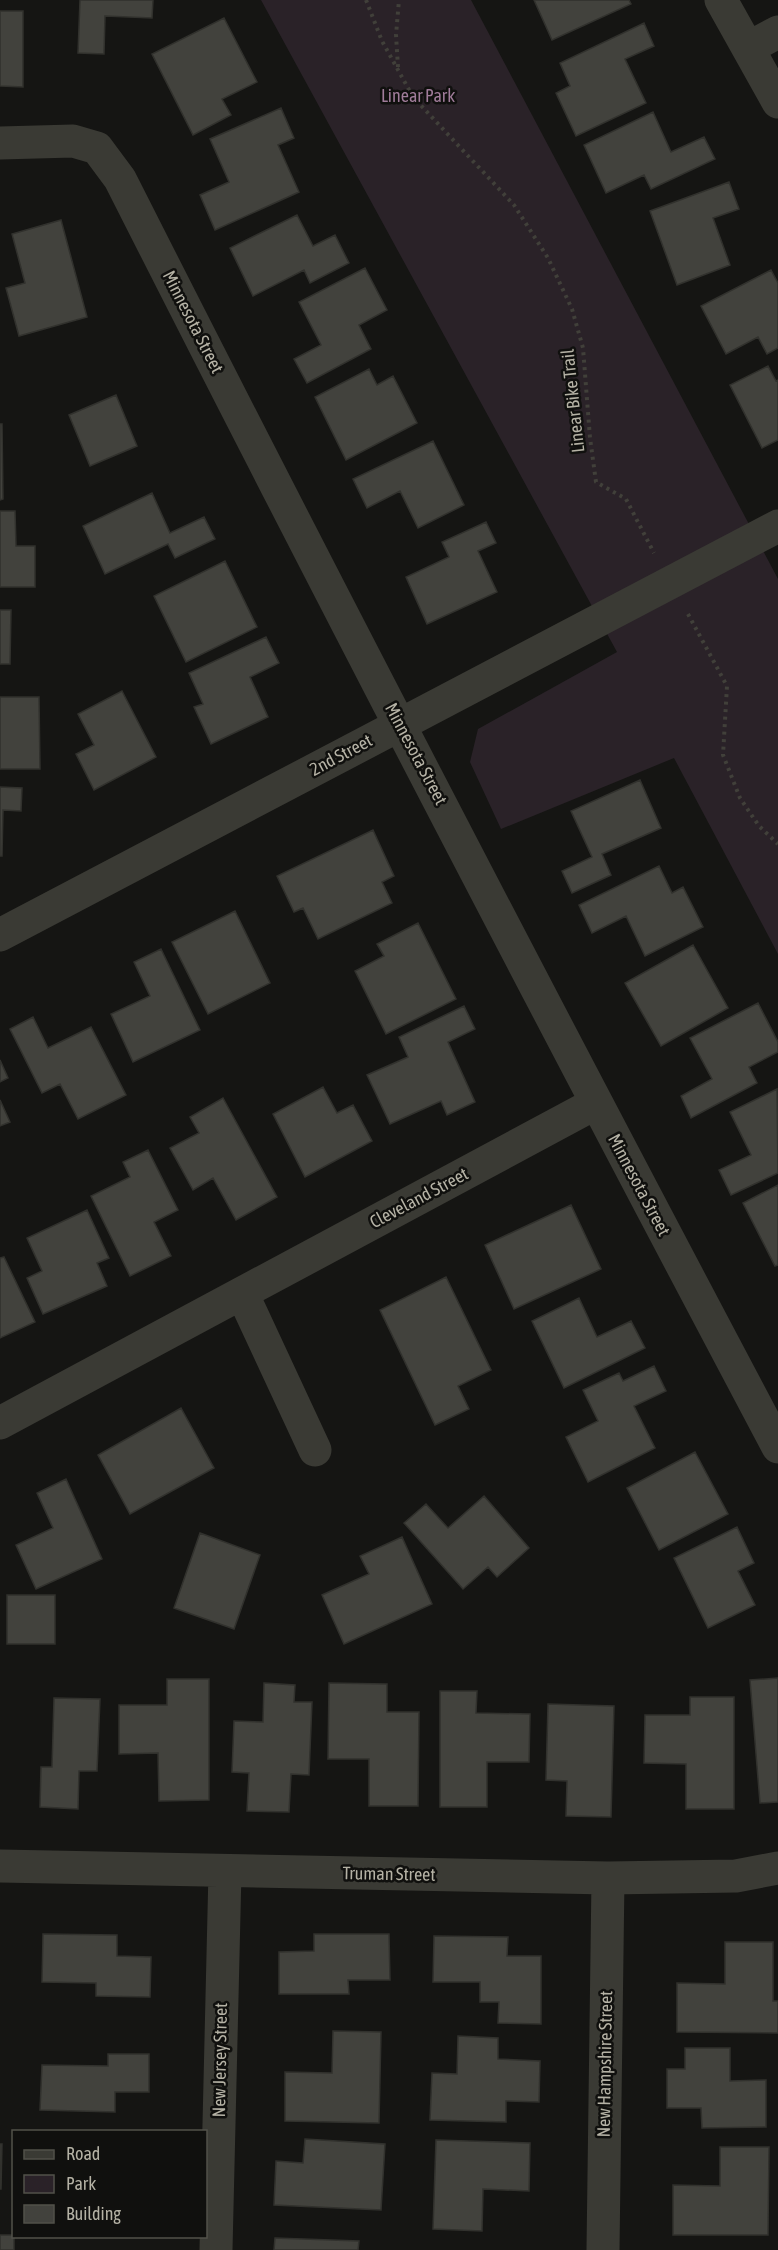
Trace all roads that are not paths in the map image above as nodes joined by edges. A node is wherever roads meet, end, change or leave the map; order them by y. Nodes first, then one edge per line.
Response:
1 (721, 0) edge
2 (778, 32) edge
3 (748, 48) junction
4 (778, 102) edge
5 (0, 142) edge
6 (778, 526) edge
7 (400, 724) junction
8 (0, 935) edge
9 (596, 1103) junction
10 (242, 1293) junction
11 (0, 1423) edge
12 (778, 1448) edge
13 (315, 1450) dead end
14 (0, 1866) edge
15 (778, 1868) edge
16 (225, 1870) junction
17 (608, 1878) junction
18 (216, 2250) edge
19 (603, 2250) edge

1 - 3 street
2 - 3 street
3 - 4 street
5 - 7 street, Minnesota Street
6 - 7 street, 2nd Street
7 - 8 street, 2nd Street
7 - 9 street, Minnesota Street
9 - 10 street, Cleveland Street
9 - 12 street, Minnesota Street
10 - 11 street, Cleveland Street
10 - 13 street
14 - 16 street, Truman Street
15 - 17 street, Truman Street
16 - 17 street, Truman Street
16 - 18 street, New Jersey Street
17 - 19 street, New Hampshire Street

